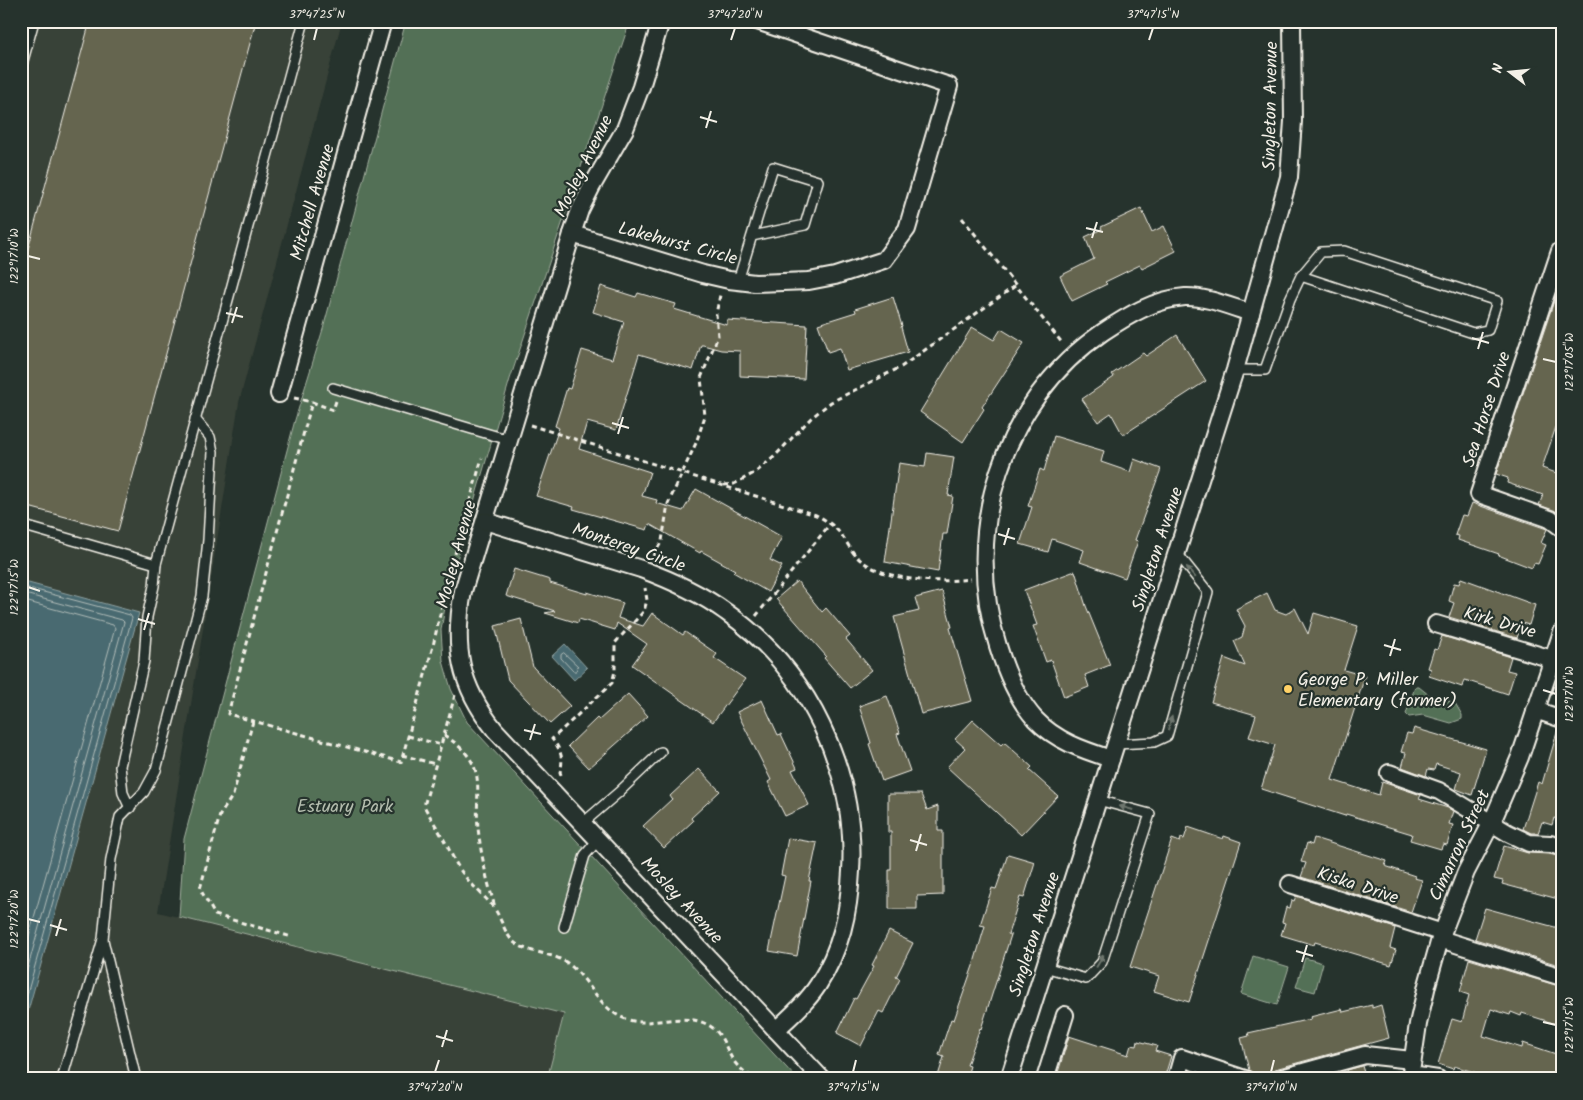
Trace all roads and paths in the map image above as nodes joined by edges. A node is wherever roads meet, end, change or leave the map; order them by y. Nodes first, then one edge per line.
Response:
1 (34, 21) edge
2 (304, 21) edge
3 (383, 21) edge
4 (661, 21) edge
5 (758, 21) edge
6 (1292, 21) edge
7 (21, 68) edge
8 (962, 218) dead end
9 (572, 234) junction
10 (752, 236) junction
11 (1560, 251) dead end
12 (1301, 276) junction
13 (738, 281) junction
14 (1015, 286) junction
15 (1251, 313) junction
16 (1072, 356) junction
17 (1235, 370) junction
18 (333, 388) dead end
19 (279, 394) dead end
20 (333, 410) dead end
21 (195, 418) junction
22 (515, 420) junction
23 (509, 440) junction
24 (482, 458) dead end
25 (723, 486) junction
26 (485, 521) junction
27 (21, 524) edge
28 (830, 524) junction
29 (1562, 528) edge
30 (1176, 553) junction
31 (453, 561) dead end
32 (156, 564) junction
33 (985, 577) junction
34 (445, 589) dead end
35 (1436, 624) dead end
36 (746, 628) junction
37 (1562, 632) edge
38 (1552, 658) junction
39 (465, 678) junction
40 (1536, 710) junction
41 (1562, 719) edge
42 (254, 721) junction
43 (444, 735) junction
44 (408, 736) junction
45 (440, 745) junction
46 (661, 752) dead end
47 (1113, 752) junction
48 (402, 755) junction
49 (435, 764) junction
50 (1389, 773) dead end
51 (1098, 800) junction
52 (130, 808) junction
53 (1492, 822) junction
54 (583, 824) junction
55 (598, 840) junction
56 (1562, 847) edge
57 (1290, 884) dead end
58 (496, 910) junction
59 (564, 927) dead end
60 (1441, 936) junction
61 (292, 937) dead end
62 (103, 939) junction
63 (1045, 967) junction
64 (1562, 977) edge
65 (1065, 1015) dead end
66 (776, 1030) junction
67 (1411, 1071) edge
68 (62, 1079) edge
69 (136, 1079) edge
70 (756, 1079) edge
71 (822, 1079) edge
72 (1009, 1079) edge
73 (1045, 1079) edge
74 (1176, 1079) edge
75 (1245, 1079) edge
76 (1278, 1079) edge
77 (1438, 1079) edge

1 - 7 lane
2 - 21 lane
3 - 19 street, Mitchell Avenue
4 - 9 street, Mosley Avenue
5 - 13 street, Lakehurst Circle
6 - 15 street, Singleton Avenue
8 - 14 path
9 - 13 street, Lakehurst Circle
9 - 22 street, Mosley Avenue
10 - 10 lane
10 - 13 lane
11 - 29 street, Sea Horse Drive
12 - 12 lane
12 - 17 lane
14 - 16 path
14 - 25 path
15 - 16 street
15 - 17 street, Singleton Avenue
16 - 33 street
17 - 30 street, Singleton Avenue
18 - 23 lane
20 - 42 path
21 - 32 lane
21 - 52 lane
22 - 23 street, Mosley Avenue
22 - 25 path
23 - 26 street, Mosley Avenue
24 - 31 path
25 - 28 path
26 - 36 street, Monterey Circle
26 - 39 street, Mosley Avenue
27 - 32 lane
28 - 33 path
28 - 36 path
30 - 47 street, Singleton Avenue
47 -> 30 lane
32 - 52 lane
33 - 47 street
34 - 44 path
35 - 38 street, Kirk Drive
36 - 66 street, Monterey Circle
37 - 38 street, Cimarron Street
38 - 40 street, Cimarron Street
39 - 43 path
39 - 54 street, Mosley Avenue
40 - 41 street
40 - 53 street, Cimarron Street
42 - 48 path
42 - 61 path
43 - 45 path
43 - 58 path
44 - 45 path
44 - 48 path
45 - 49 path
46 - 54 lane
47 - 51 street, Singleton Avenue
48 - 49 path
49 - 58 path
50 - 53 street
51 - 63 street, Singleton Avenue
63 -> 51 lane
52 - 62 lane
53 - 56 street
53 - 60 street, Cimarron Street
54 - 55 street, Mosley Avenue
55 - 59 lane
55 - 66 street, Mosley Avenue
57 - 60 street, Kiska Drive
58 - 70 path
60 - 64 street, Kiska Drive
60 - 67 street, Cimarron Street
62 - 68 lane
62 - 69 lane
63 - 72 street, Singleton Avenue
65 - 73 street
66 - 71 street, Mosley Avenue
67 - 76 street
67 - 77 street
74 - 75 street

